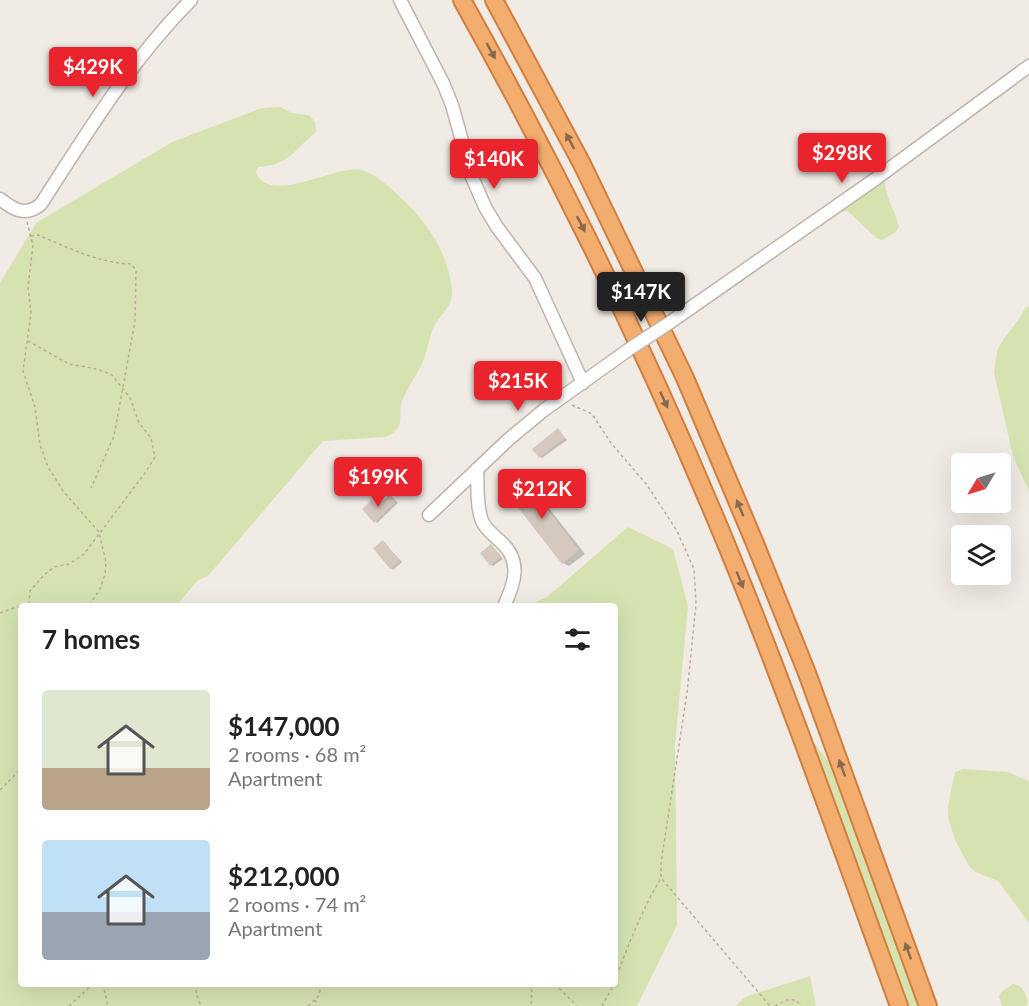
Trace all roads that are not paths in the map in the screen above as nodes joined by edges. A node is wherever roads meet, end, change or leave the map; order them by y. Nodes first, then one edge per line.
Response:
1 (190, 0) edge
2 (400, 0) edge
3 (462, 0) edge
4 (494, 0) edge
5 (1029, 66) edge
6 (0, 199) edge
7 (583, 383) junction
8 (477, 469) junction
9 (429, 515) dead end
10 (505, 603) edge
11 (899, 1006) edge
12 (928, 1006) edge

1 - 6 street
2 - 7 street
3 -> 11 highway
12 -> 4 highway
5 - 7 street, bridge
7 - 8 street
8 - 9 street
8 - 10 street

